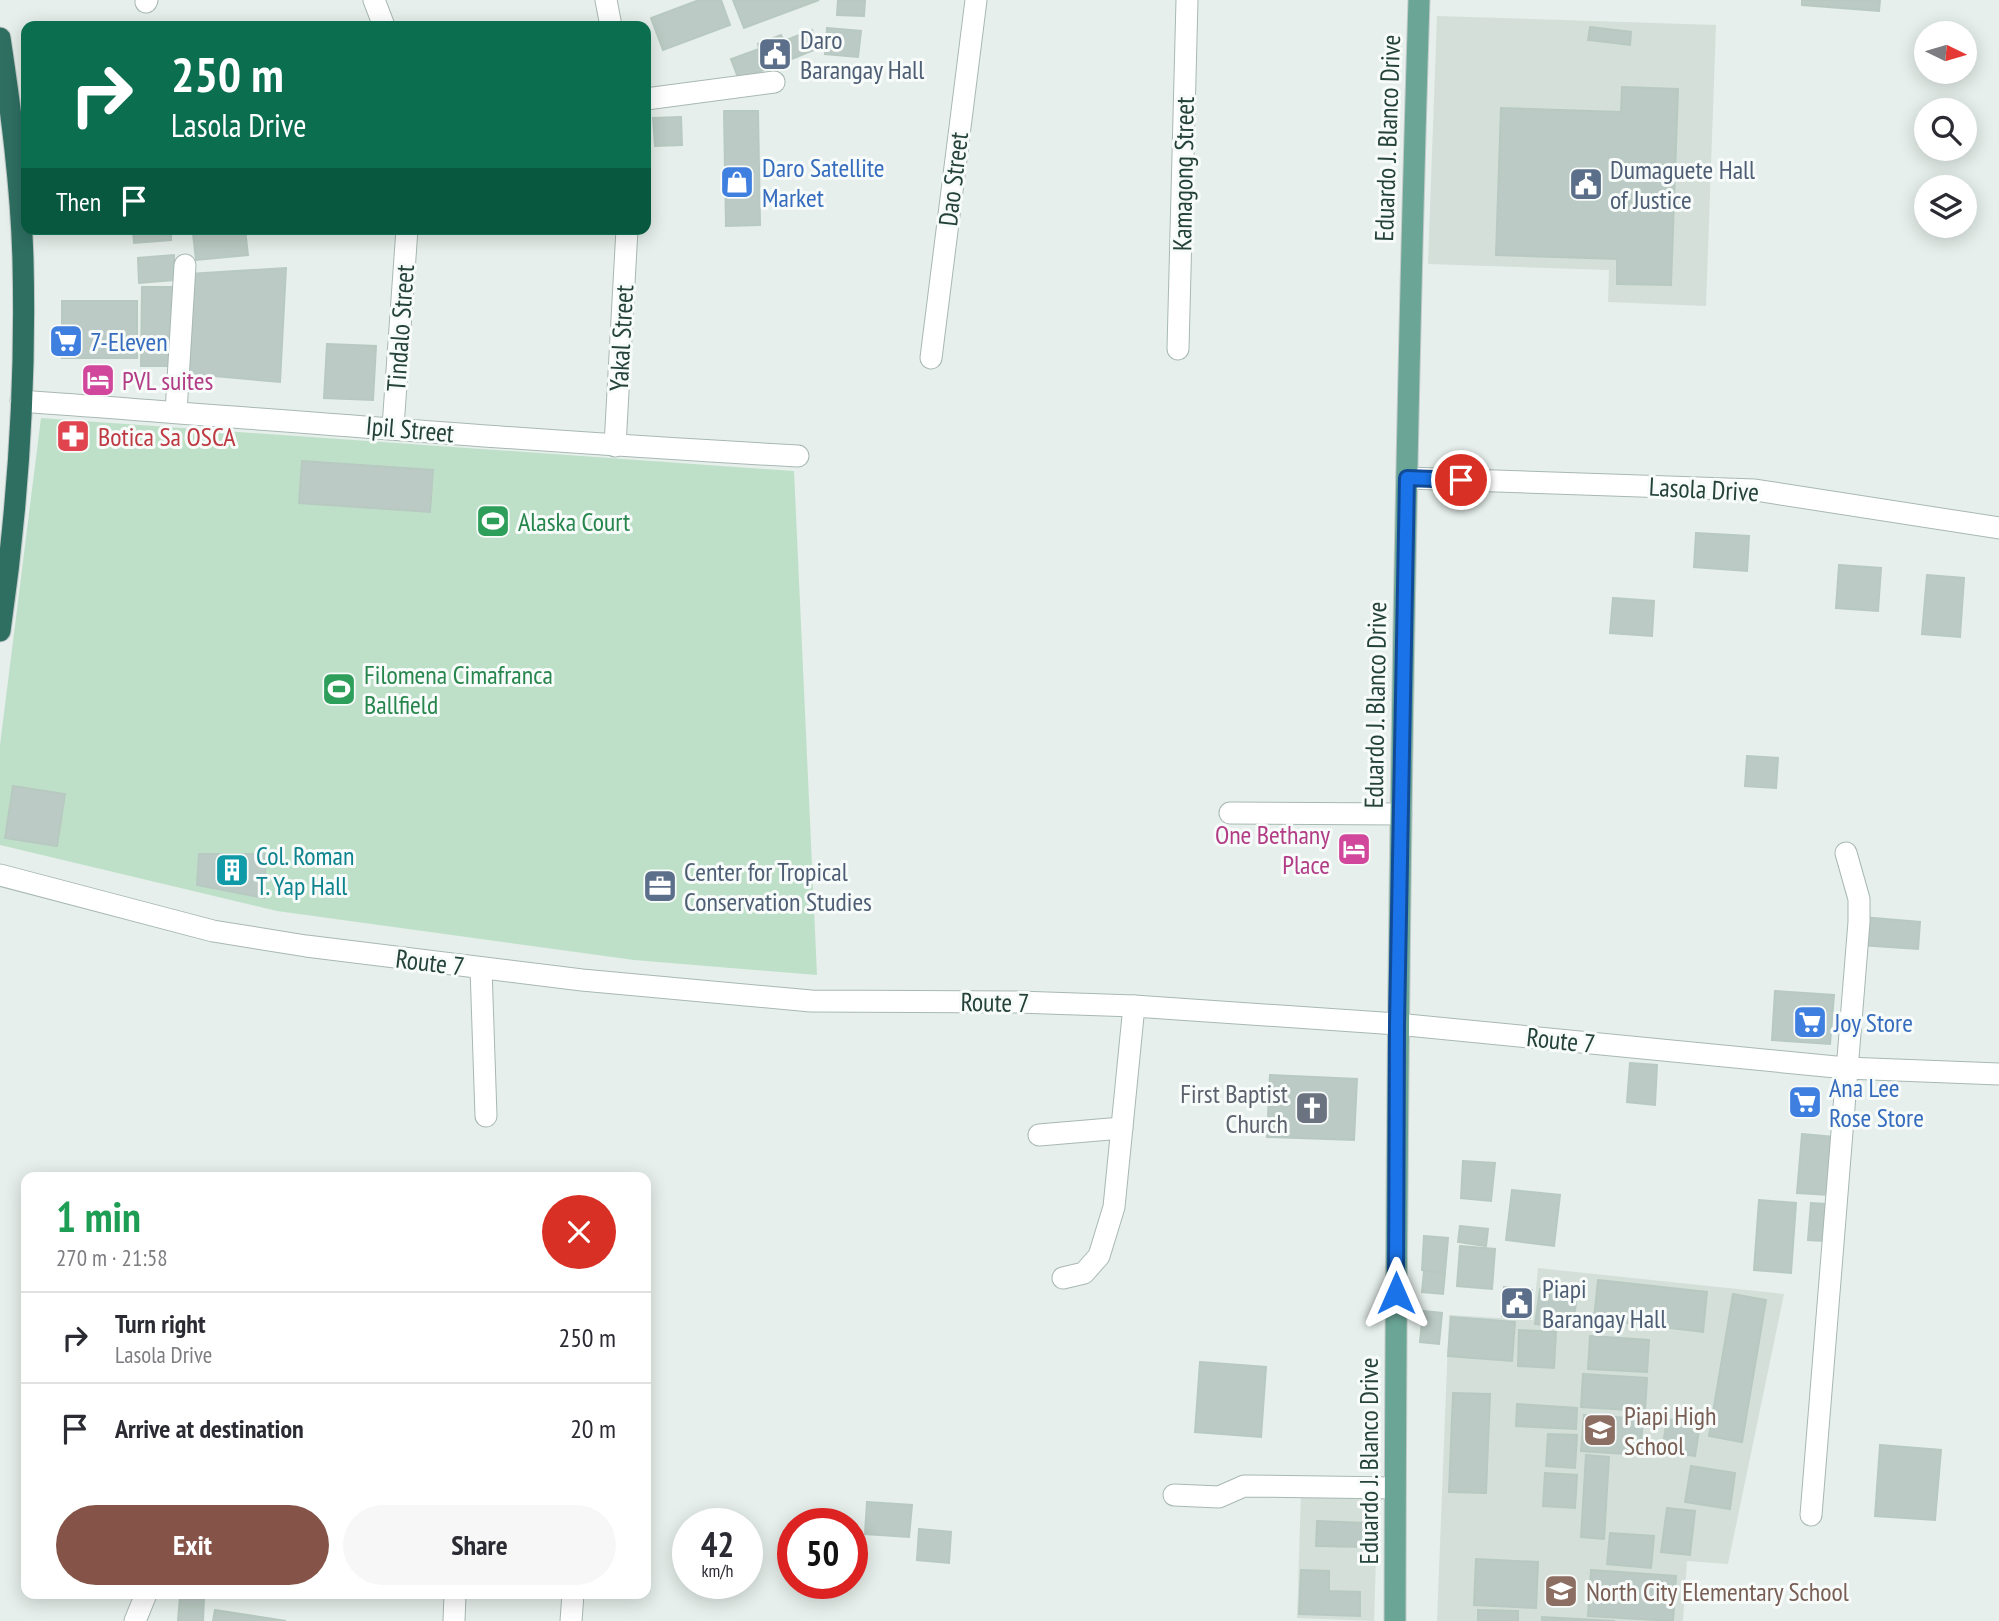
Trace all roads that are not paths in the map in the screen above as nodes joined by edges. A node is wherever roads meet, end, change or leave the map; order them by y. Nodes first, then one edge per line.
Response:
1 (374, 0) edge
2 (606, 0) edge
3 (976, 0) edge
4 (1187, 0) edge
5 (1419, 0) edge
6 (382, 21) edge
7 (610, 21) edge
8 (0, 38) edge
9 (774, 82) dead end
10 (651, 98) edge
11 (21, 227) edge
12 (21, 235) edge
13 (407, 235) edge
14 (627, 235) edge
15 (185, 265) dead end
16 (1178, 349) dead end
17 (931, 358) dead end
18 (22, 401) junction
19 (176, 412) junction
20 (393, 427) junction
21 (615, 446) junction
22 (798, 456) dead end
23 (1407, 478) junction
24 (1999, 528) edge
25 (0, 631) edge
26 (1230, 813) dead end
27 (1401, 814) junction
28 (1846, 853) dead end
29 (0, 875) edge
30 (481, 968) junction
31 (1134, 1006) junction
32 (1397, 1024) junction
33 (1846, 1068) junction
34 (1999, 1074) edge
35 (486, 1116) dead end
36 (1122, 1129) junction
37 (1039, 1135) dead end
38 (1063, 1278) dead end
39 (1395, 1488) junction
40 (1174, 1495) dead end
41 (1811, 1515) dead end
42 (144, 1599) edge
43 (456, 1599) edge
44 (573, 1599) edge
45 (135, 1621) edge
46 (454, 1621) edge
47 (571, 1621) edge
48 (1395, 1621) edge

1 - 6 street
2 - 7 street
3 - 17 street, Dao Street
4 - 16 street, Kamagong Street
5 - 23 main road, Eduardo J. Blanco Drive
8 - 11 highway
9 - 10 street
12 - 18 highway
13 - 20 street, Tindalo Street
14 - 21 street, Yakal Street
15 - 19 street
18 - 19 street, Ipil Street
18 - 25 highway
19 - 20 street, Ipil Street
20 - 21 street, Ipil Street
21 - 22 street, Ipil Street
23 - 24 street, Lasola Drive
23 - 27 main road, Eduardo J. Blanco Drive
26 - 27 street
27 - 32 main road, Eduardo J. Blanco Drive
28 - 33 street
29 - 30 street, Route 7
30 - 31 street, Route 7
30 - 35 street
31 - 32 street, Route 7
31 - 36 street
32 - 33 street, Route 7
32 - 39 main road, Eduardo J. Blanco Drive
33 - 34 street, Route 7
33 - 41 street
36 - 37 street
36 - 38 street
39 - 40 street
39 - 48 main road, Eduardo J. Blanco Drive
42 - 45 street
43 - 46 street
44 - 47 street

